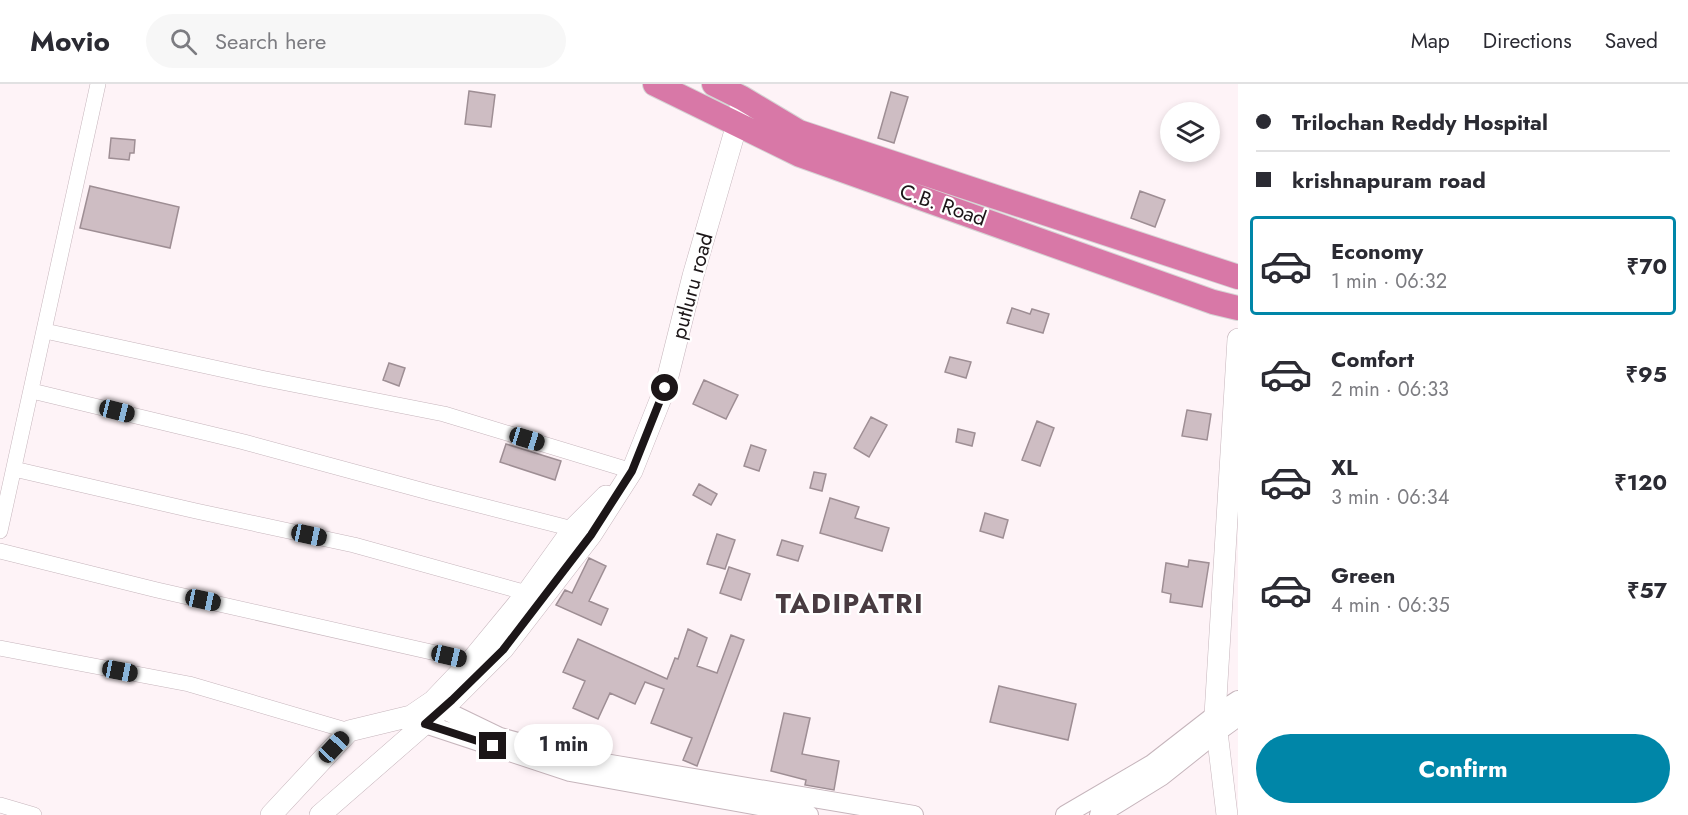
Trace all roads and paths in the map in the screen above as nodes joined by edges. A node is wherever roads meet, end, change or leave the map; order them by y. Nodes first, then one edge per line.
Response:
1 (98, 84) edge
2 (655, 84) edge
3 (714, 84) edge
4 (744, 91) edge
5 (737, 124) junction
6 (1238, 277) edge
7 (1238, 308) edge
8 (45, 331) junction
9 (1238, 339) edge
10 (32, 391) junction
11 (14, 469) junction
12 (632, 471) junction
13 (573, 528) junction
14 (0, 531) edge
15 (0, 551) edge
16 (527, 593) junction
17 (0, 648) edge
18 (471, 661) junction
19 (1238, 700) edge
20 (438, 705) junction
21 (1238, 717) edge
22 (418, 720) junction
23 (1215, 724) junction
24 (349, 731) junction
25 (0, 805) edge
26 (34, 815) edge
27 (271, 815) edge
28 (320, 815) edge
29 (809, 815) edge
30 (914, 815) edge
31 (1065, 815) edge
32 (1099, 815) edge
33 (1227, 815) edge

1 - 8 street
2 - 5 highway, C.B. Road
3 - 4 highway
4 - 5 main road, putluru road
4 - 6 highway
5 - 7 highway, C.B. Road
5 - 12 main road, putluru road
8 - 10 street
8 - 12 street
9 - 23 main road
10 - 11 street
10 - 13 street
11 - 14 street
11 - 16 street
12 - 13 main road
12 - 20 main road
13 - 16 main road
15 - 18 street
16 - 18 main road
17 - 24 street
18 - 20 main road
19 - 23 street
20 - 22 main road
20 - 30 street
21 - 23 street
22 - 24 main road
22 - 28 main road
22 - 29 street
23 - 31 street
23 - 32 street
23 - 33 main road
24 - 27 main road
25 - 26 street

